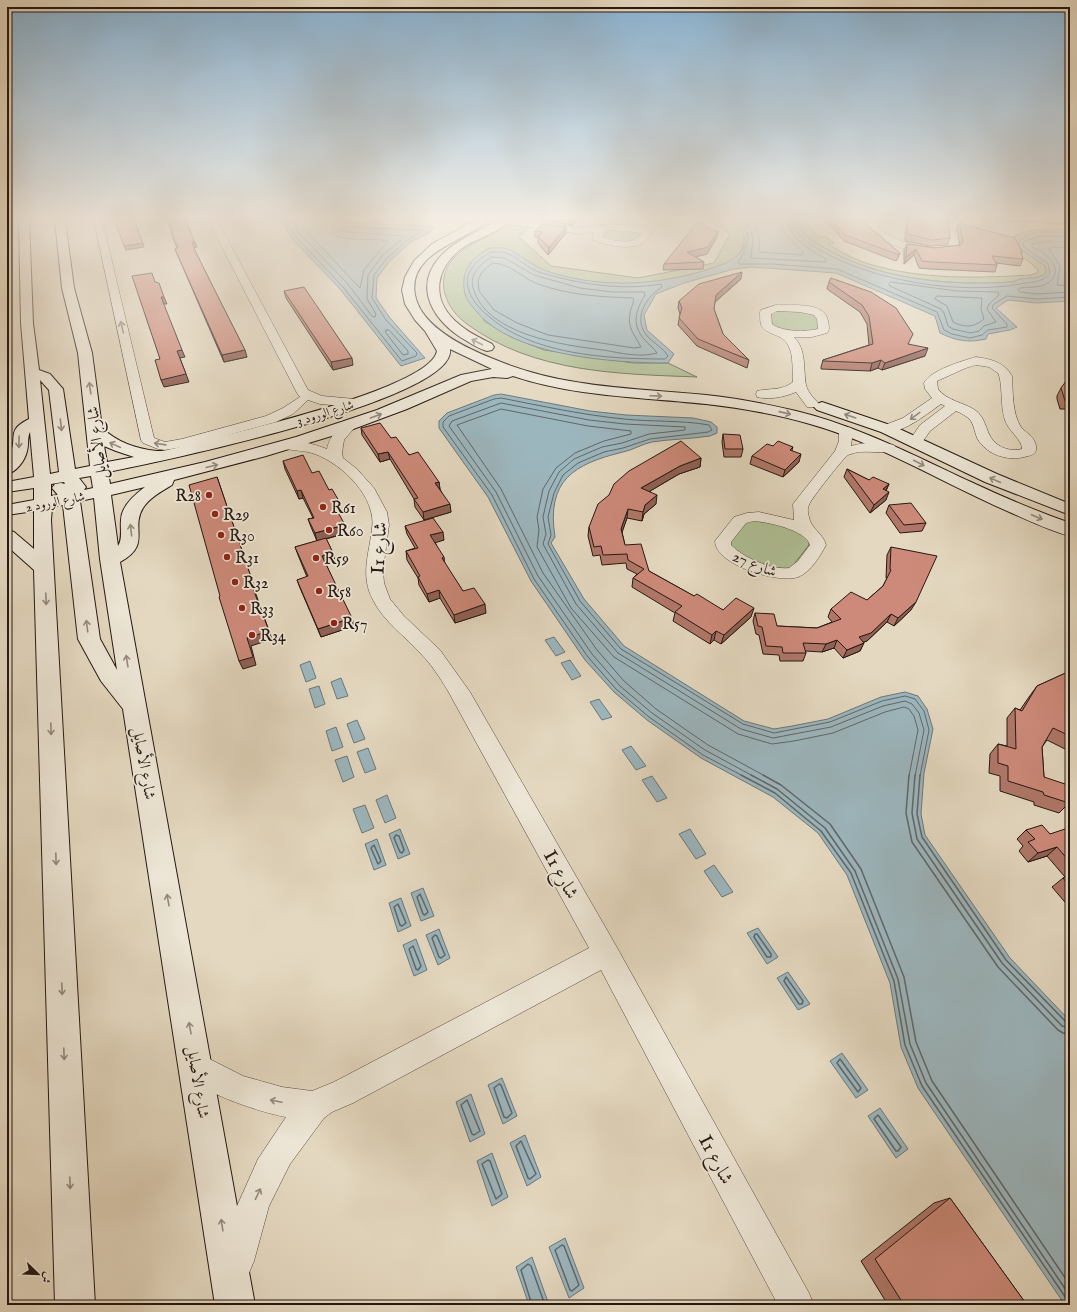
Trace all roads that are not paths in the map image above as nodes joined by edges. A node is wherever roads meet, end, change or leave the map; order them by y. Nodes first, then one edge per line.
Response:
1 (26, 281) edge
2 (67, 281) edge
3 (112, 281) edge
4 (244, 281) edge
5 (409, 281) edge
6 (433, 281) edge
7 (416, 313) junction
8 (455, 327) junction
9 (430, 328) junction
10 (780, 331) junction
11 (810, 334) junction
12 (796, 347) junction
13 (496, 350) dead end
14 (32, 372) junction
15 (471, 376) junction
16 (410, 381) junction
17 (800, 383) junction
18 (746, 391) dead end
19 (617, 393) junction
20 (762, 394) junction
21 (303, 396) junction
22 (940, 398) junction
23 (355, 403) junction
24 (812, 404) junction
25 (955, 405) junction
26 (37, 421) junction
27 (279, 426) junction
28 (349, 426) junction
29 (839, 428) junction
30 (887, 429) junction
31 (96, 431) junction
32 (916, 441) junction
33 (287, 445) junction
34 (889, 448) junction
35 (842, 452) junction
36 (166, 455) junction
37 (336, 458) junction
38 (7, 469) edge
39 (174, 476) junction
40 (80, 485) junction
41 (7, 487) edge
42 (43, 493) junction
43 (7, 500) edge
44 (801, 504) junction
45 (7, 510) edge
46 (1070, 510) edge
47 (767, 517) junction
48 (1070, 530) edge
49 (808, 531) junction
50 (7, 536) edge
51 (110, 559) junction
52 (44, 568) junction
53 (135, 706) junction
54 (606, 953) junction
55 (196, 1066) junction
56 (314, 1106) junction
57 (234, 1295) edge
58 (75, 1305) edge
59 (797, 1305) edge

1 - 14 main road
31 -> 2 main road, شارع الأصايل
21 -> 3 street
4 - 21 street
5 - 7 main road
6 - 8 main road
7 - 8 main road
7 - 9 main road
13 -> 8 main road
9 - 16 main road, شارع الورود 3
9 - 19 main road
10 - 11 street
10 - 11 street
10 - 12 street
11 - 12 street
12 - 17 street
14 - 26 main road
14 -> 40 main road
15 - 16 main road
15 - 19 main road, شارع الورود 3
28 -> 15 main road, شارع الورود 3
16 - 23 main road, شارع الورود 3
16 - 40 main road
17 - 20 street
17 - 24 street
18 - 20 main road
19 -> 29 main road
20 - 24 main road
21 - 23 street
21 - 27 street
22 - 25 street
22 - 25 street
22 -> 30 street
23 - 27 main road, شارع الورود 3
30 -> 24 main road
25 - 32 street
26 -> 38 main road
26 - 42 main road
27 - 36 main road, شارع الورود 3
28 - 33 main road, شارع الورود 3
28 - 37 street
29 - 32 main road
29 - 34 main road
29 - 35 street
30 - 32 main road
36 -> 31 main road
31 - 40 main road, شارع الأصايل
46 -> 32 main road
33 - 37 street, I1 شارع
39 -> 33 main road, شارع الورود 3
34 - 35 street
34 -> 48 main road
35 - 44 street
36 - 40 main road, شارع الورود 2
37 - 54 street, I1 شارع
39 - 40 main road, شارع الورود 2
51 -> 39 main road
40 - 42 main road, شارع الورود 2
40 - 51 main road, شارع الأصايل
53 -> 40 main road
41 - 42 main road, شارع الورود 2
42 - 43 main road
42 - 45 main road, شارع الورود 2
42 - 52 main road
44 - 47 street, شارع 27
44 - 49 street, شارع 27
47 - 49 street, شارع 27
47 - 49 street, شارع 27
50 - 52 main road
53 -> 51 main road, شارع الأصايل
52 -> 58 main road
55 -> 53 main road, شارع الأصايل
54 - 56 street
54 - 59 street, I1 شارع
56 -> 55 street
57 -> 55 main road, شارع الأصايل
57 -> 56 street

